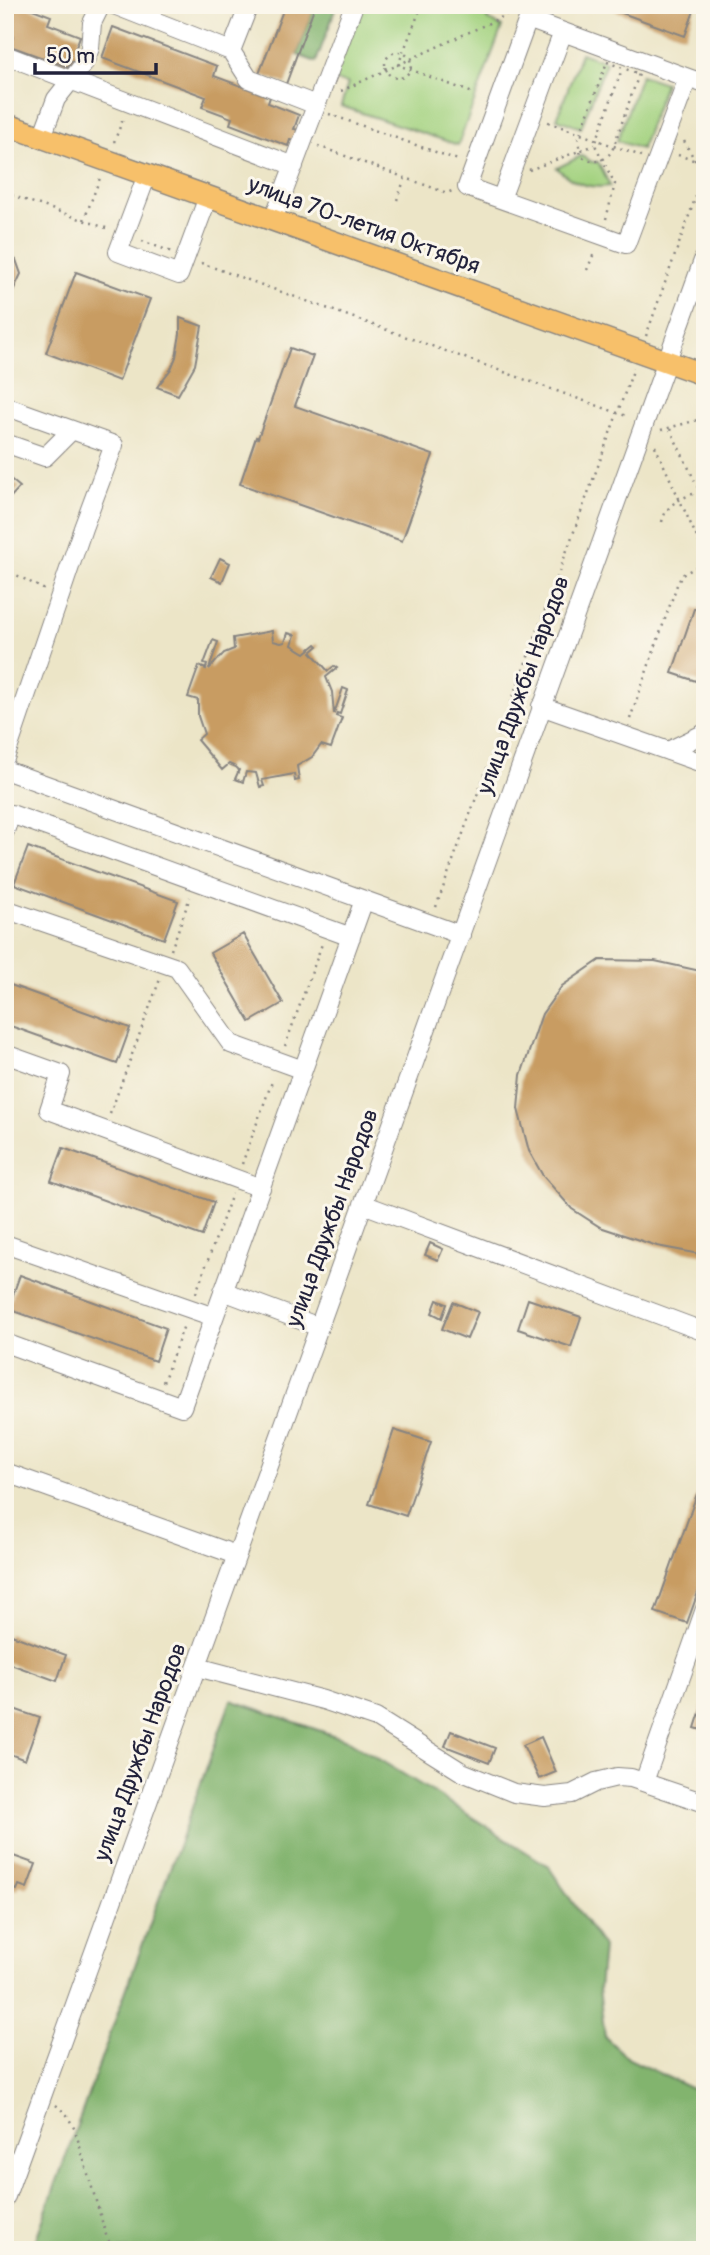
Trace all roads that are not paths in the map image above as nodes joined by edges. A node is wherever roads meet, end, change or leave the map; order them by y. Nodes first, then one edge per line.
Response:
1 (101, 5) edge
2 (114, 5) edge
3 (249, 5) edge
4 (354, 5) edge
5 (527, 10) edge
6 (563, 32) junction
7 (231, 51) junction
8 (5, 55) edge
9 (699, 77) edge
10 (70, 80) junction
11 (323, 109) junction
12 (5, 124) edge
13 (42, 137) junction
14 (294, 166) junction
15 (147, 175) junction
16 (208, 197) junction
17 (501, 199) junction
18 (273, 220) junction
19 (705, 254) edge
20 (665, 361) junction
21 (705, 375) edge
22 (5, 406) edge
23 (72, 430) junction
24 (5, 443) edge
25 (541, 706) junction
26 (705, 733) edge
27 (668, 751) junction
28 (5, 758) edge
29 (705, 764) edge
30 (5, 770) edge
31 (5, 831) edge
32 (364, 900) junction
33 (5, 909) edge
34 (461, 935) junction
35 (351, 937) junction
36 (5, 1054) edge
37 (303, 1070) junction
38 (261, 1188) junction
39 (363, 1204) junction
40 (5, 1244) edge
41 (223, 1291) junction
42 (214, 1317) junction
43 (319, 1327) junction
44 (705, 1332) edge
45 (5, 1343) edge
46 (5, 1472) edge
47 (236, 1555) junction
48 (705, 1609) edge
49 (197, 1667) junction
50 (644, 1782) junction
51 (705, 1803) edge
52 (5, 2199) edge

1 - 10 street
2 - 7 street
3 - 7 street
4 - 11 street
5 - 6 street
5 - 17 street
6 - 9 street
6 - 17 street
7 - 11 street
8 - 10 street
9 - 17 street
10 - 13 street
10 - 14 street
11 - 14 street
12 - 13 main road, улица 70-летия Октября
13 - 15 main road, улица 70-летия Октября
14 - 18 street
15 - 16 main road, улица 70-летия Октября
15 - 16 street
16 - 18 main road, улица 70-летия Октября
18 - 20 main road, улица 70-летия Октября
19 - 20 street, улица Дружбы Народов
20 - 21 main road, улица 70-летия Октября
20 - 25 street, улица Дружбы Народов
22 - 23 street
23 - 24 street
23 - 28 street
25 - 27 street
25 - 34 street, улица Дружбы Народов
26 - 27 street
27 - 29 street
30 - 32 street
31 - 35 street
32 - 34 street
32 - 35 street
33 - 37 street
34 - 39 street, улица Дружбы Народов
35 - 37 street
36 - 38 street
37 - 38 street
38 - 41 street
39 - 43 street, улица Дружбы Народов
39 - 44 street
40 - 42 street
41 - 42 street
41 - 43 street
42 - 45 street
43 - 47 street, улица Дружбы Народов
46 - 47 street
47 - 49 street, улица Дружбы Народов
48 - 50 street
49 - 50 street
49 - 52 street, улица Дружбы Народов
50 - 51 street

